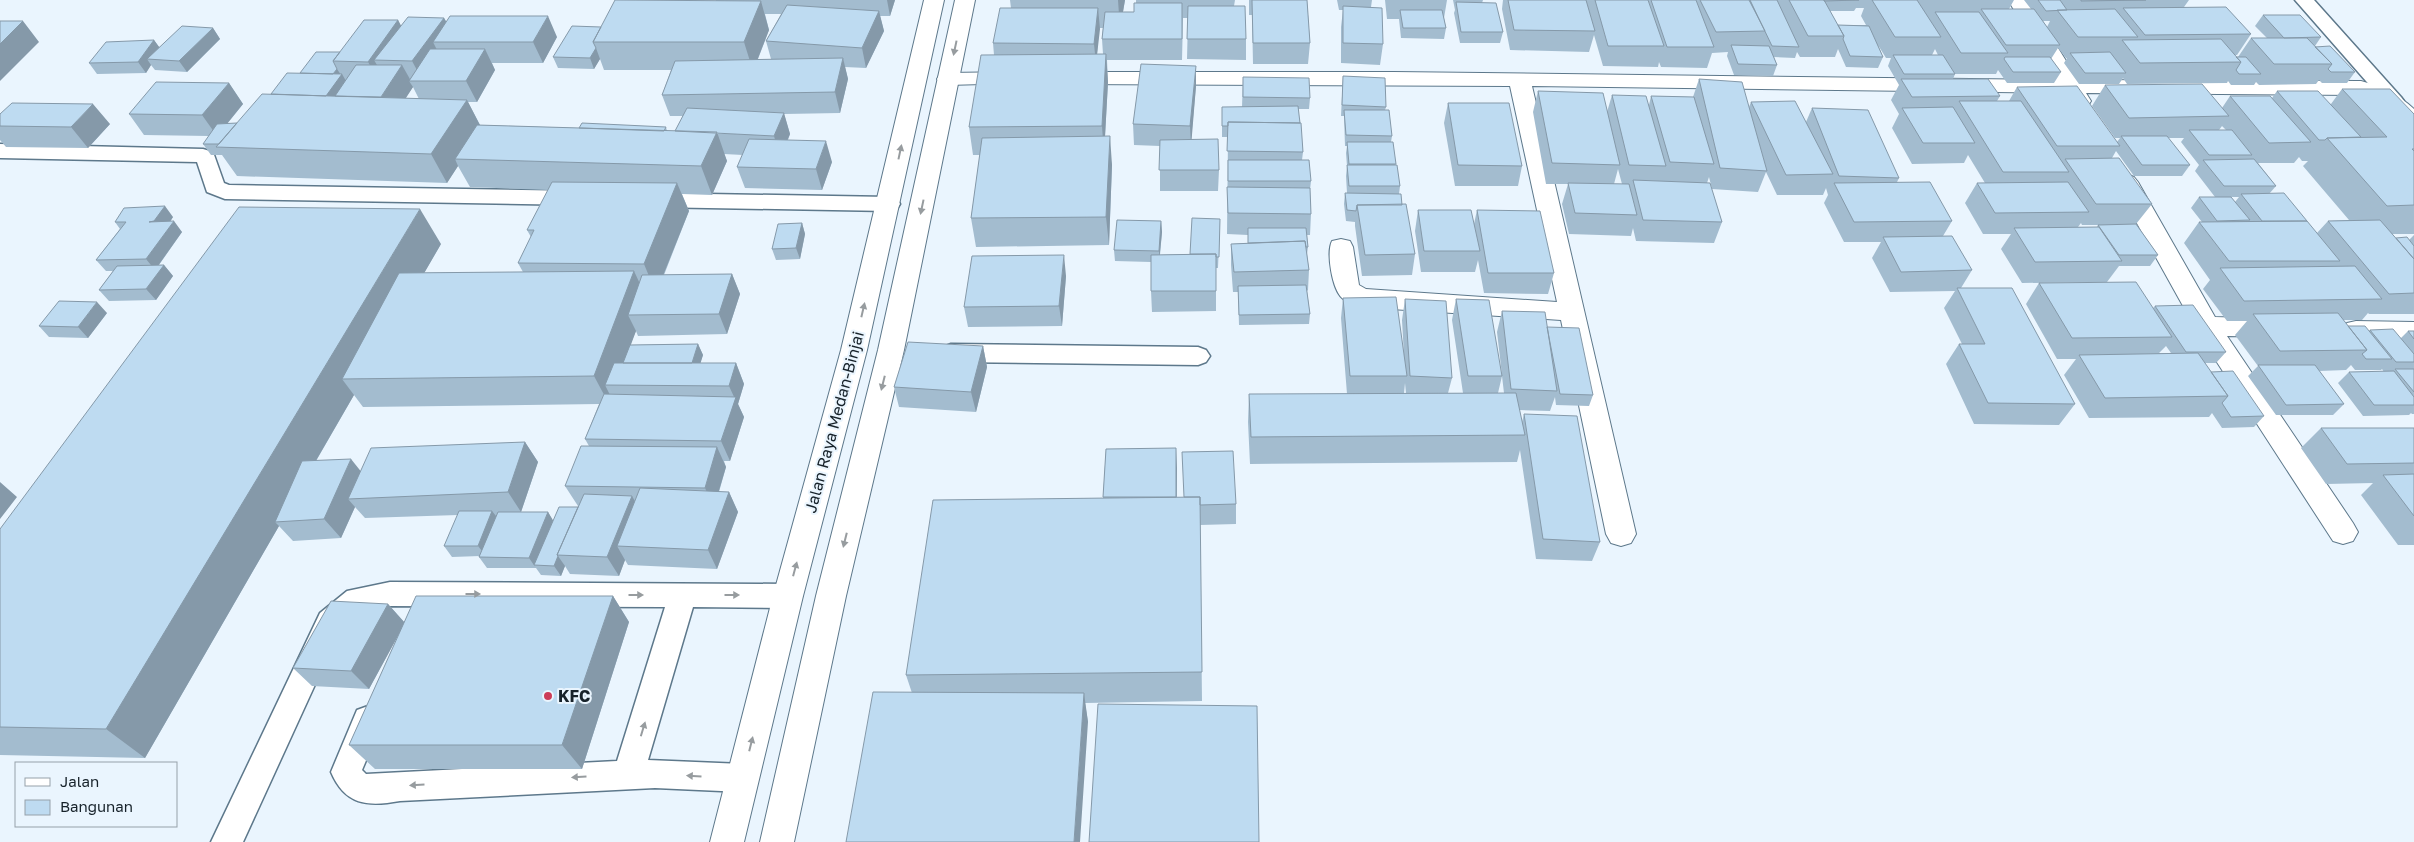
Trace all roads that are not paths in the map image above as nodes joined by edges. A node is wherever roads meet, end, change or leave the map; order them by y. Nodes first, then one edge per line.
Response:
1 (934, 0) edge
2 (965, 0) edge
3 (2018, 0) edge
4 (2304, 0) edge
5 (948, 78) junction
6 (1520, 81) junction
7 (2072, 88) junction
8 (2394, 101) junction
9 (2414, 122) edge
10 (2092, 123) edge
11 (0, 151) edge
12 (2117, 165) edge
13 (290, 192) junction
14 (598, 199) edge
15 (628, 199) edge
16 (889, 204) junction
17 (272, 216) edge
18 (1341, 248) dead end
19 (1571, 312) junction
20 (2208, 326) junction
21 (2306, 328) edge
22 (2335, 329) edge
23 (2414, 331) edge
24 (910, 351) junction
25 (1198, 356) dead end
26 (2343, 532) dead end
27 (1621, 534) dead end
28 (424, 594) junction
29 (683, 595) junction
30 (788, 596) junction
31 (412, 621) edge
32 (380, 692) edge
33 (628, 775) junction
34 (743, 778) junction
35 (227, 842) edge
36 (727, 842) edge
37 (777, 842) edge

16 -> 1 main road, Jalan Raya Medan-Binjai
2 -> 5 main road
3 - 7 main road
4 - 8 lane
5 - 6 main road
5 -> 24 main road
6 - 7 main road
6 - 19 main road
7 - 8 main road
7 - 10 main road
8 - 9 main road
11 - 13 lane
12 - 20 main road
13 - 14 lane
13 - 17 lane
15 - 16 lane
30 -> 16 main road, Jalan Raya Medan-Binjai
18 - 19 main road
19 - 27 main road
20 - 21 main road
20 - 26 main road
22 - 23 main road
24 - 25 lane
24 -> 37 main road
28 -> 29 lane
28 - 31 lane
28 - 35 lane
29 -> 30 lane
33 -> 29 lane
34 -> 30 main road, Jalan Raya Medan-Binjai
33 -> 32 lane
34 -> 33 lane
34 - 36 main road, Jalan Raya Medan-Binjai

